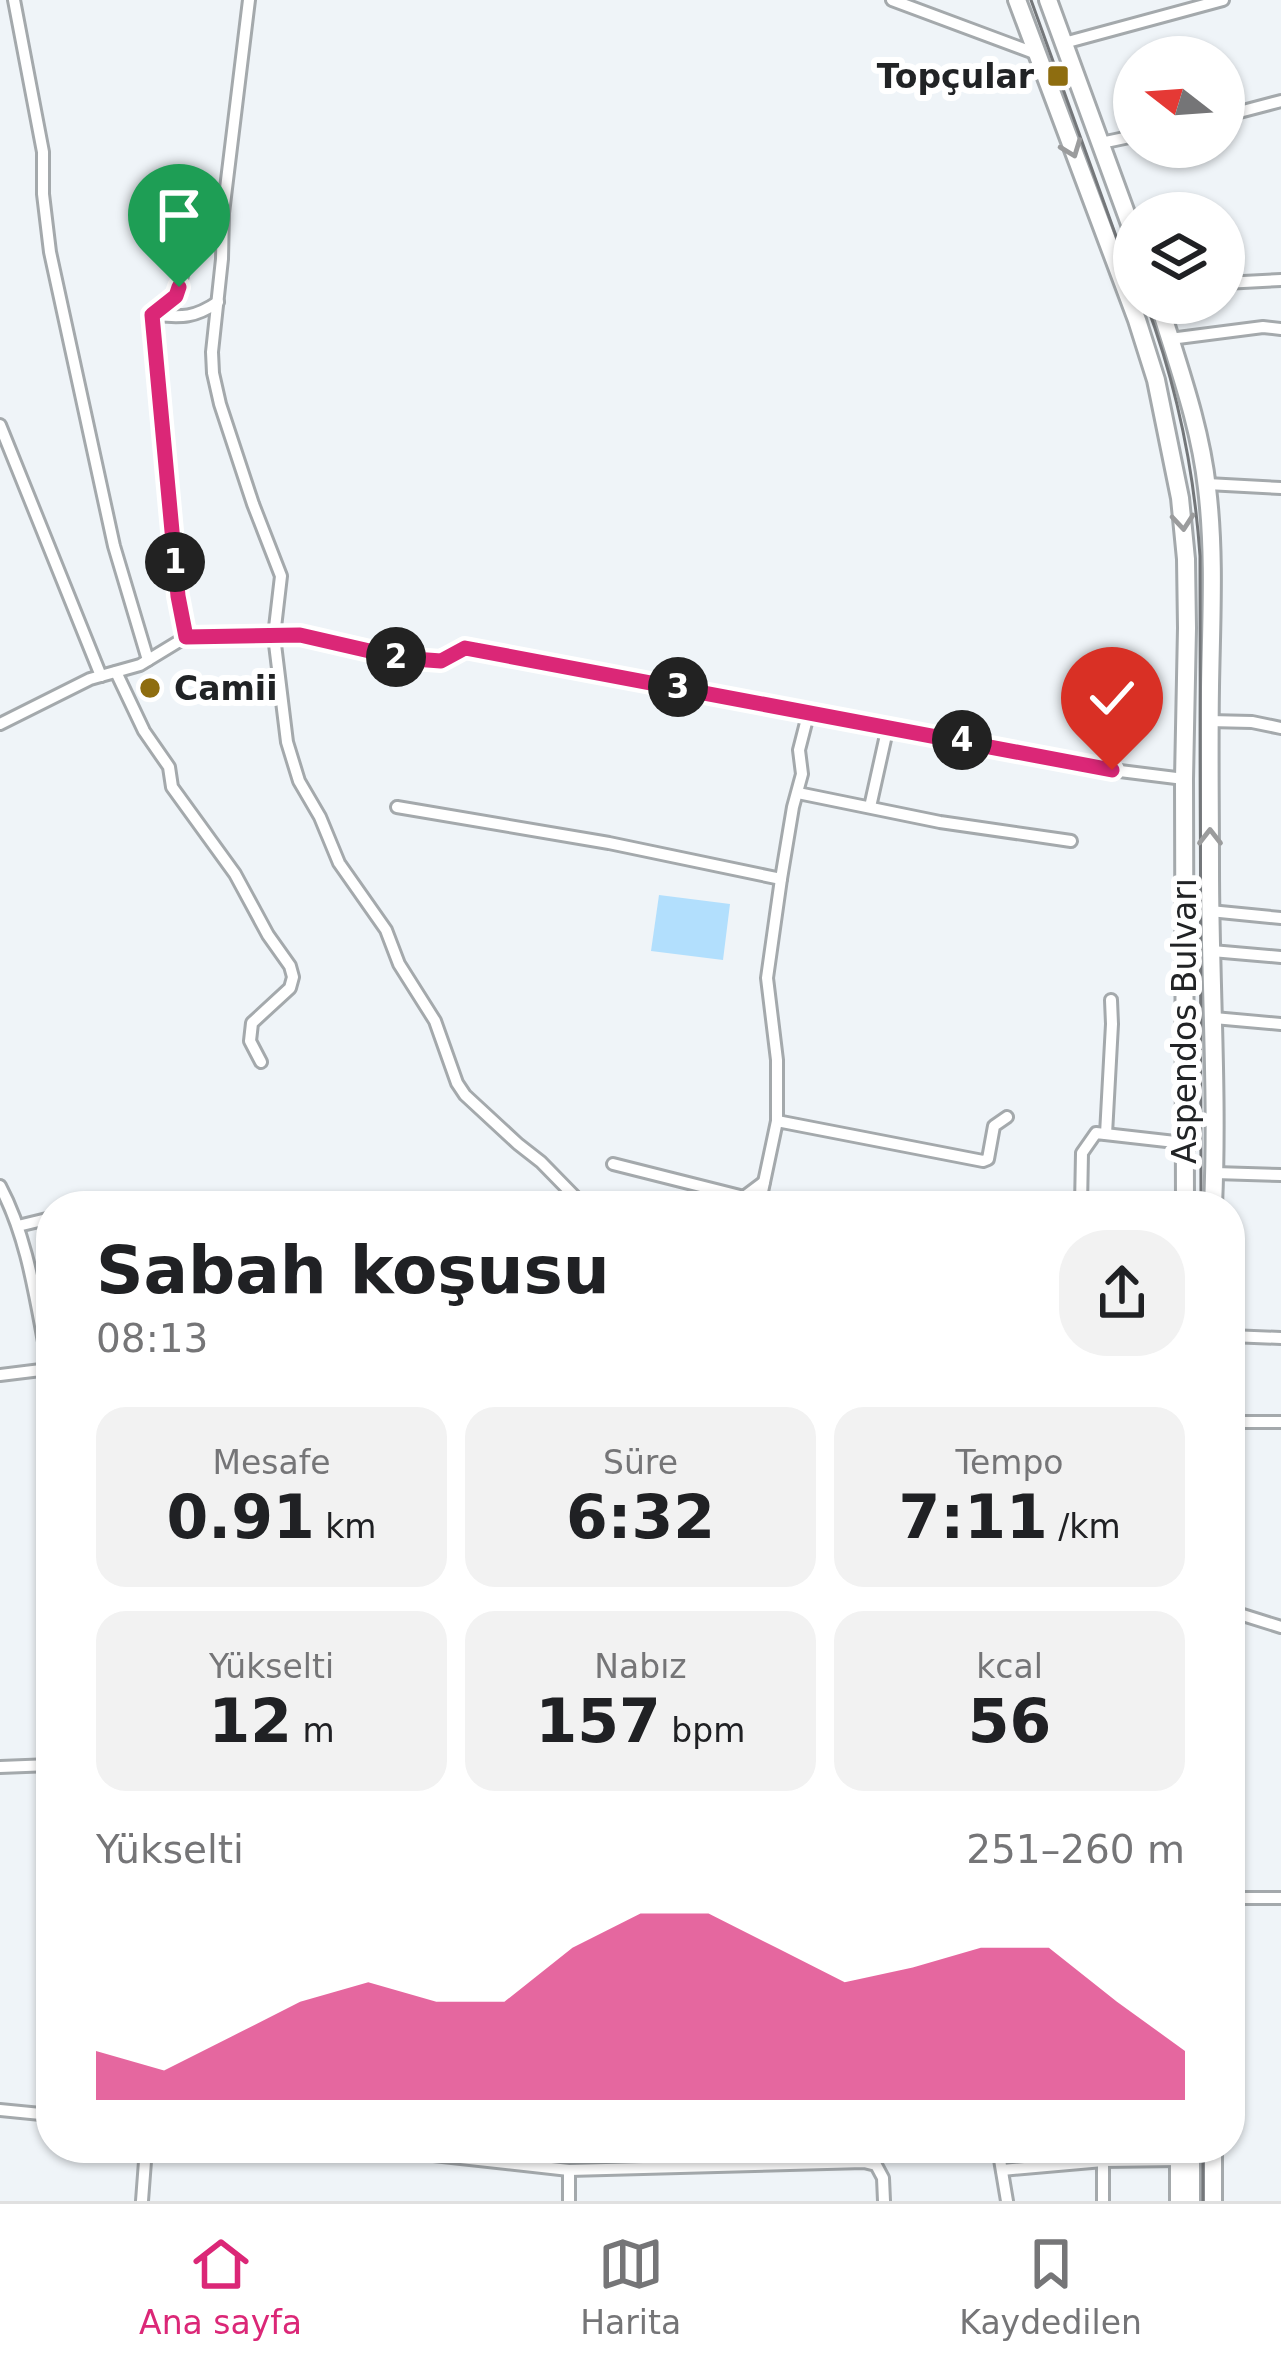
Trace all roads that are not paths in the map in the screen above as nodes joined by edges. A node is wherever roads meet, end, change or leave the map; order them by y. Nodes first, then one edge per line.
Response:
1 (14, 0) edge
2 (249, 0) edge
3 (892, 0) edge
4 (1017, 0) edge
5 (1048, 0) edge
6 (1223, 0) edge
7 (1181, 6) edge
8 (1064, 43) junction
9 (1037, 54) junction
10 (1281, 101) edge
11 (1245, 111) edge
12 (1113, 140) edge
13 (1101, 143) junction
14 (1119, 192) edge
15 (186, 262) dead end
16 (1281, 280) edge
17 (1245, 282) edge
18 (218, 302) junction
19 (152, 315) junction
20 (1165, 324) edge
21 (1281, 329) edge
22 (1170, 339) junction
23 (0, 425) edge
24 (1207, 484) junction
25 (1281, 488) edge
26 (274, 636) junction
27 (186, 637) junction
28 (148, 660) junction
29 (116, 672) junction
30 (101, 676) junction
31 (809, 711) junction
32 (1209, 721) junction
33 (1, 722) edge
34 (887, 726) junction
35 (1281, 728) edge
36 (1184, 779) junction
37 (798, 793) junction
38 (397, 807) dead end
39 (870, 807) junction
40 (1071, 841) dead end
41 (781, 879) junction
42 (1210, 911) junction
43 (1281, 918) edge
44 (1212, 951) junction
45 (1281, 957) edge
46 (1111, 1000) dead end
47 (1214, 1018) junction
48 (1281, 1024) edge
49 (261, 1062) dead end
50 (1007, 1117) dead end
51 (777, 1120) junction
52 (1106, 1134) junction
53 (1184, 1143) junction
54 (613, 1164) dead end
55 (1215, 1173) junction
56 (1281, 1175) edge
57 (764, 1182) junction
58 (0, 1186) edge
59 (569, 1191) edge
60 (720, 1191) edge
61 (752, 1191) edge
62 (762, 1191) edge
63 (1081, 1191) edge
64 (1185, 1191) edge
65 (1214, 1191) edge
66 (36, 1222) edge
67 (18, 1226) junction
68 (36, 1309) edge
69 (1245, 1337) edge
70 (1281, 1338) edge
71 (36, 1374) edge
72 (0, 1375) edge
73 (1245, 1422) edge
74 (1281, 1422) edge
75 (1245, 1616) edge
76 (1281, 1627) edge
77 (36, 1766) edge
78 (0, 1767) edge
79 (1245, 1898) edge
80 (1281, 1898) edge
81 (0, 2110) edge
82 (36, 2114) edge
83 (145, 2163) edge
84 (506, 2163) edge
85 (827, 2163) edge
86 (868, 2163) edge
87 (1001, 2163) edge
88 (1046, 2163) edge
89 (1103, 2163) edge
90 (1182, 2163) edge
91 (1185, 2163) edge
92 (1213, 2163) edge
93 (1223, 2163) edge
94 (569, 2170) junction
95 (1002, 2170) junction
96 (142, 2201) edge
97 (569, 2201) edge
98 (884, 2201) edge
99 (1007, 2201) edge
100 (1103, 2201) edge
101 (1179, 2201) edge
102 (1191, 2201) edge
103 (1213, 2201) edge
104 (1223, 2201) edge

1 - 28 street
2 - 18 street
3 - 9 street
4 - 9 main road, Aspendos Bulvarı
5 - 8 main road
6 - 7 street
7 - 8 street
8 - 13 main road
9 -> 36 main road, Aspendos Bulvarı
10 - 11 street
12 - 13 street
13 - 14 main road
15 - 19 street
16 - 17 street
18 - 19 street
18 - 26 street
19 - 27 street
20 - 22 main road, Aspendos Bulvarı
21 - 22 street
22 - 24 main road, Aspendos Bulvarı
23 - 30 street
24 - 25 street
24 - 32 main road, Aspendos Bulvarı
26 - 27 street
26 - 31 street
26 - 59 street
27 - 28 street
28 - 29 street
29 - 30 street
29 - 49 street
30 - 33 street
31 - 34 street
31 - 37 street
32 - 35 street
42 -> 32 main road, Aspendos Bulvarı
34 - 36 street
34 - 39 street
36 - 53 main road, Aspendos Bulvarı
37 - 39 street
37 - 41 street
38 - 41 street
39 - 40 street
41 - 51 street
42 - 43 street
42 - 44 main road, Aspendos Bulvarı
44 - 45 street
44 - 47 main road, Aspendos Bulvarı
46 - 52 street
47 - 48 street
47 - 55 main road, Aspendos Bulvarı
50 - 51 street
51 - 57 street
52 - 53 street
52 - 63 street
53 - 64 main road, Aspendos Bulvarı
54 - 60 street
55 - 56 street
55 - 65 main road, Aspendos Bulvarı
57 - 61 street
57 - 62 street
58 - 67 street
66 - 67 street
67 - 68 street
69 - 70 street
71 - 72 street
73 - 74 street
75 - 76 street
77 - 78 street
79 - 80 street
81 - 82 street
83 - 96 street
84 - 94 street
85 - 94 street
86 - 98 street
87 - 95 street
88 - 95 street
89 - 100 street
90 - 101 main road
91 - 102 main road
92 - 103 main road
93 - 104 main road
94 - 97 street
95 - 99 street

